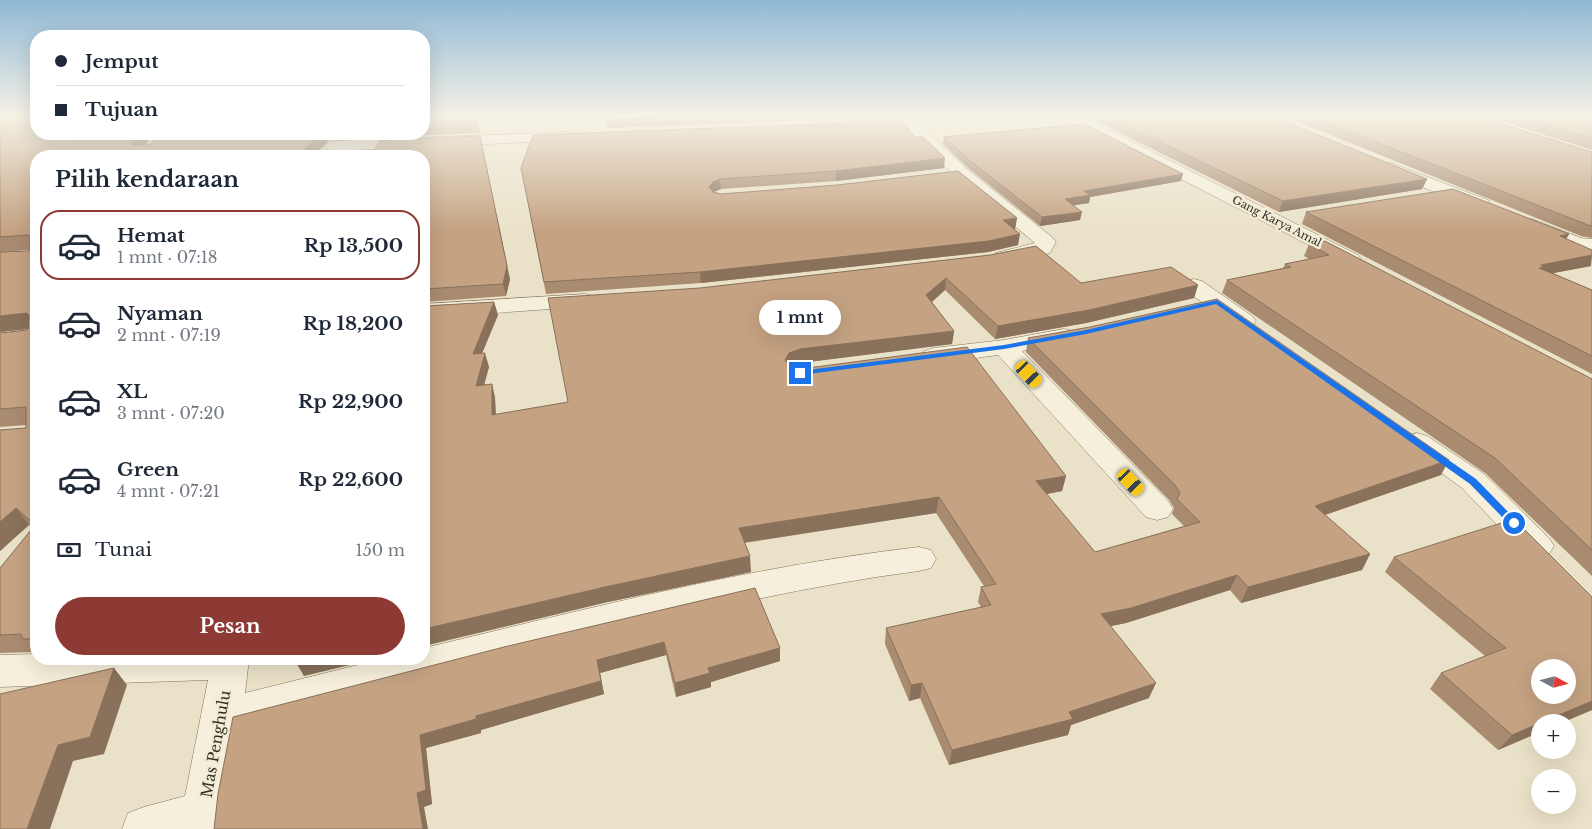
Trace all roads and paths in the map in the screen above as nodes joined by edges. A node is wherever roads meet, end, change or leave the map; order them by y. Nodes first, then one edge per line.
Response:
1 (941, 154) edge
2 (1144, 154) edge
3 (1377, 162) edge
4 (961, 173) junction
5 (942, 175) edge
6 (1449, 192) junction
7 (1420, 196) edge
8 (1495, 210) edge
9 (1305, 215) edge
10 (1514, 218) edge
11 (1276, 220) junction
12 (1592, 245) edge
13 (979, 261) edge
14 (1364, 266) edge
15 (1192, 297) edge
16 (602, 300) edge
17 (430, 311) edge
18 (1086, 332) edge
19 (1265, 336) edge
20 (1004, 347) junction
21 (907, 359) edge
22 (1393, 425) edge
23 (1156, 509) dead end
24 (919, 559) dead end
25 (1555, 565) edge
26 (430, 661) edge
27 (138, 665) edge
28 (229, 665) edge
29 (414, 665) edge
30 (0, 671) edge
31 (222, 716) junction
32 (201, 821) edge
33 (144, 829) edge

1 - 4 street
2 - 11 street, Gang Karya Amal
3 - 6 street
4 - 5 street
4 - 13 street
6 - 7 street
6 - 8 street
9 - 11 street
10 - 12 street
11 - 14 street, Gang Karya Amal
15 - 19 street
16 - 17 street
18 - 20 street
20 - 21 street
20 - 23 street
22 - 25 street
24 - 26 street
27 - 30 street
28 - 31 street, Mas Penghulu
29 - 31 street
31 - 32 street, Mas Penghulu
32 - 33 street

